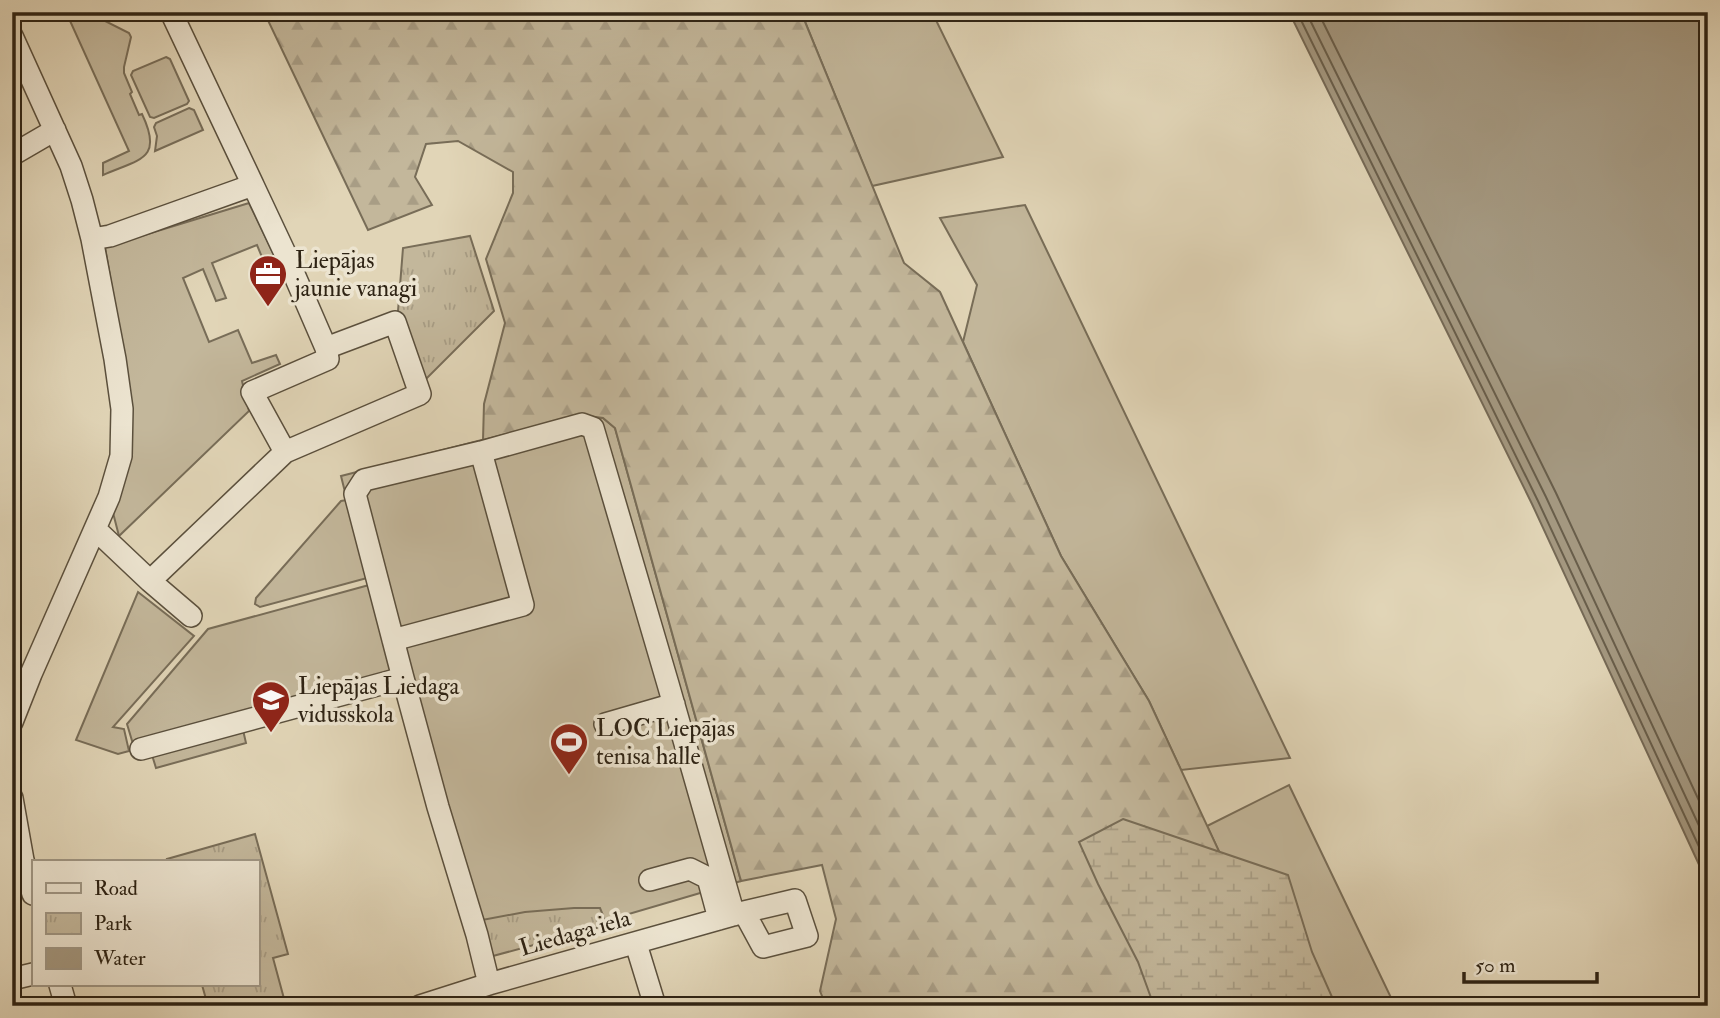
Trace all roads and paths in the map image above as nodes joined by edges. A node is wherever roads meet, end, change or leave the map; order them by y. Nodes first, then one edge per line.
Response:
1 (171, 12) edge
2 (12, 36) edge
3 (55, 130) junction
4 (12, 155) edge
5 (253, 185) junction
6 (92, 239) junction
7 (326, 348) junction
8 (285, 452) junction
9 (481, 452) junction
10 (95, 529) junction
11 (150, 581) junction
12 (191, 616) dead end
13 (393, 640) junction
14 (22, 678) edge
15 (403, 678) junction
16 (674, 704) junction
17 (12, 722) edge
18 (605, 724) dead end
19 (141, 749) dead end
20 (12, 798) edge
21 (18, 861) edge
22 (650, 880) dead end
23 (32, 892) edge
24 (732, 915) junction
25 (636, 944) junction
26 (32, 974) edge
27 (12, 979) edge
28 (489, 984) junction
29 (60, 986) edge
30 (66, 1006) edge
31 (420, 1006) edge
32 (655, 1006) edge

1 - 5 street
2 - 3 street
3 - 4 street
3 - 6 street
5 - 6 street
5 - 7 street
6 - 10 street
7 - 8 street
7 - 8 street
8 - 11 street
9 - 13 street
9 - 13 street
9 - 16 street
10 - 11 street
10 - 14 street
11 - 12 street
13 - 15 street
14 - 17 street
15 - 19 street
15 - 28 street
16 - 18 street
16 - 24 street
20 - 21 street
21 - 23 street
22 - 24 street
24 - 25 street, Liedaga iela
25 - 28 street, Liedaga iela
25 - 32 street
26 - 27 street
28 - 31 street, Liedaga iela
29 - 30 street

